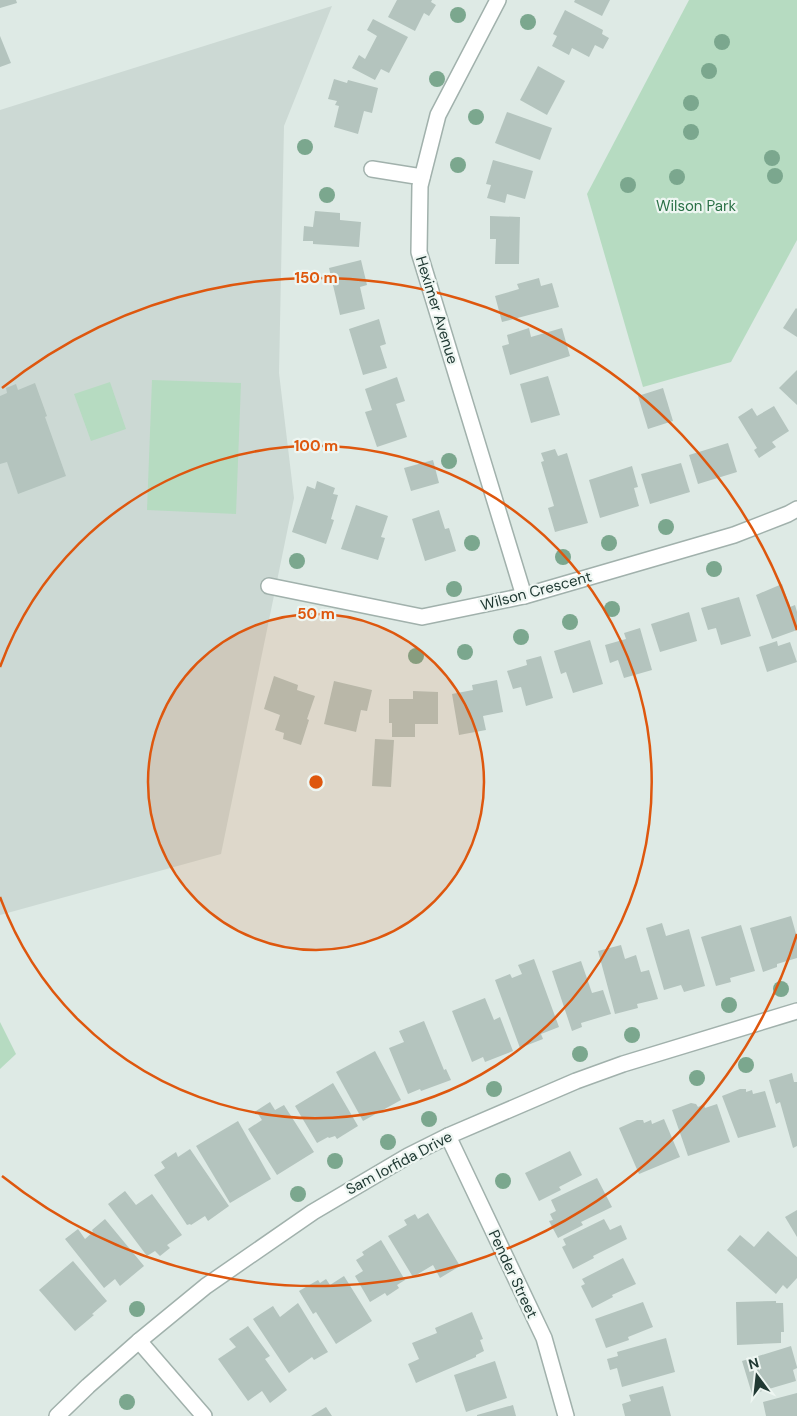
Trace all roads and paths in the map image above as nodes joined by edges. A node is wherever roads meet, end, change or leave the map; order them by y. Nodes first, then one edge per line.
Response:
1 (498, 0) edge
2 (372, 169) dead end
3 (422, 177) junction
4 (797, 509) edge
5 (269, 586) dead end
6 (524, 596) junction
7 (797, 1012) edge
8 (448, 1136) junction
9 (139, 1341) junction
10 (57, 1416) edge
11 (204, 1416) edge
12 (566, 1416) edge

1 - 3 street, Heximer Avenue
2 - 3 street
3 - 6 street, Heximer Avenue
4 - 6 street, Wilson Crescent
5 - 6 street, Wilson Crescent
7 - 8 street, Sam Iorfida Drive
8 - 9 street, Sam Iorfida Drive
8 - 12 street, Pender Street
9 - 10 street, Sam Iorfida Drive
9 - 11 street

